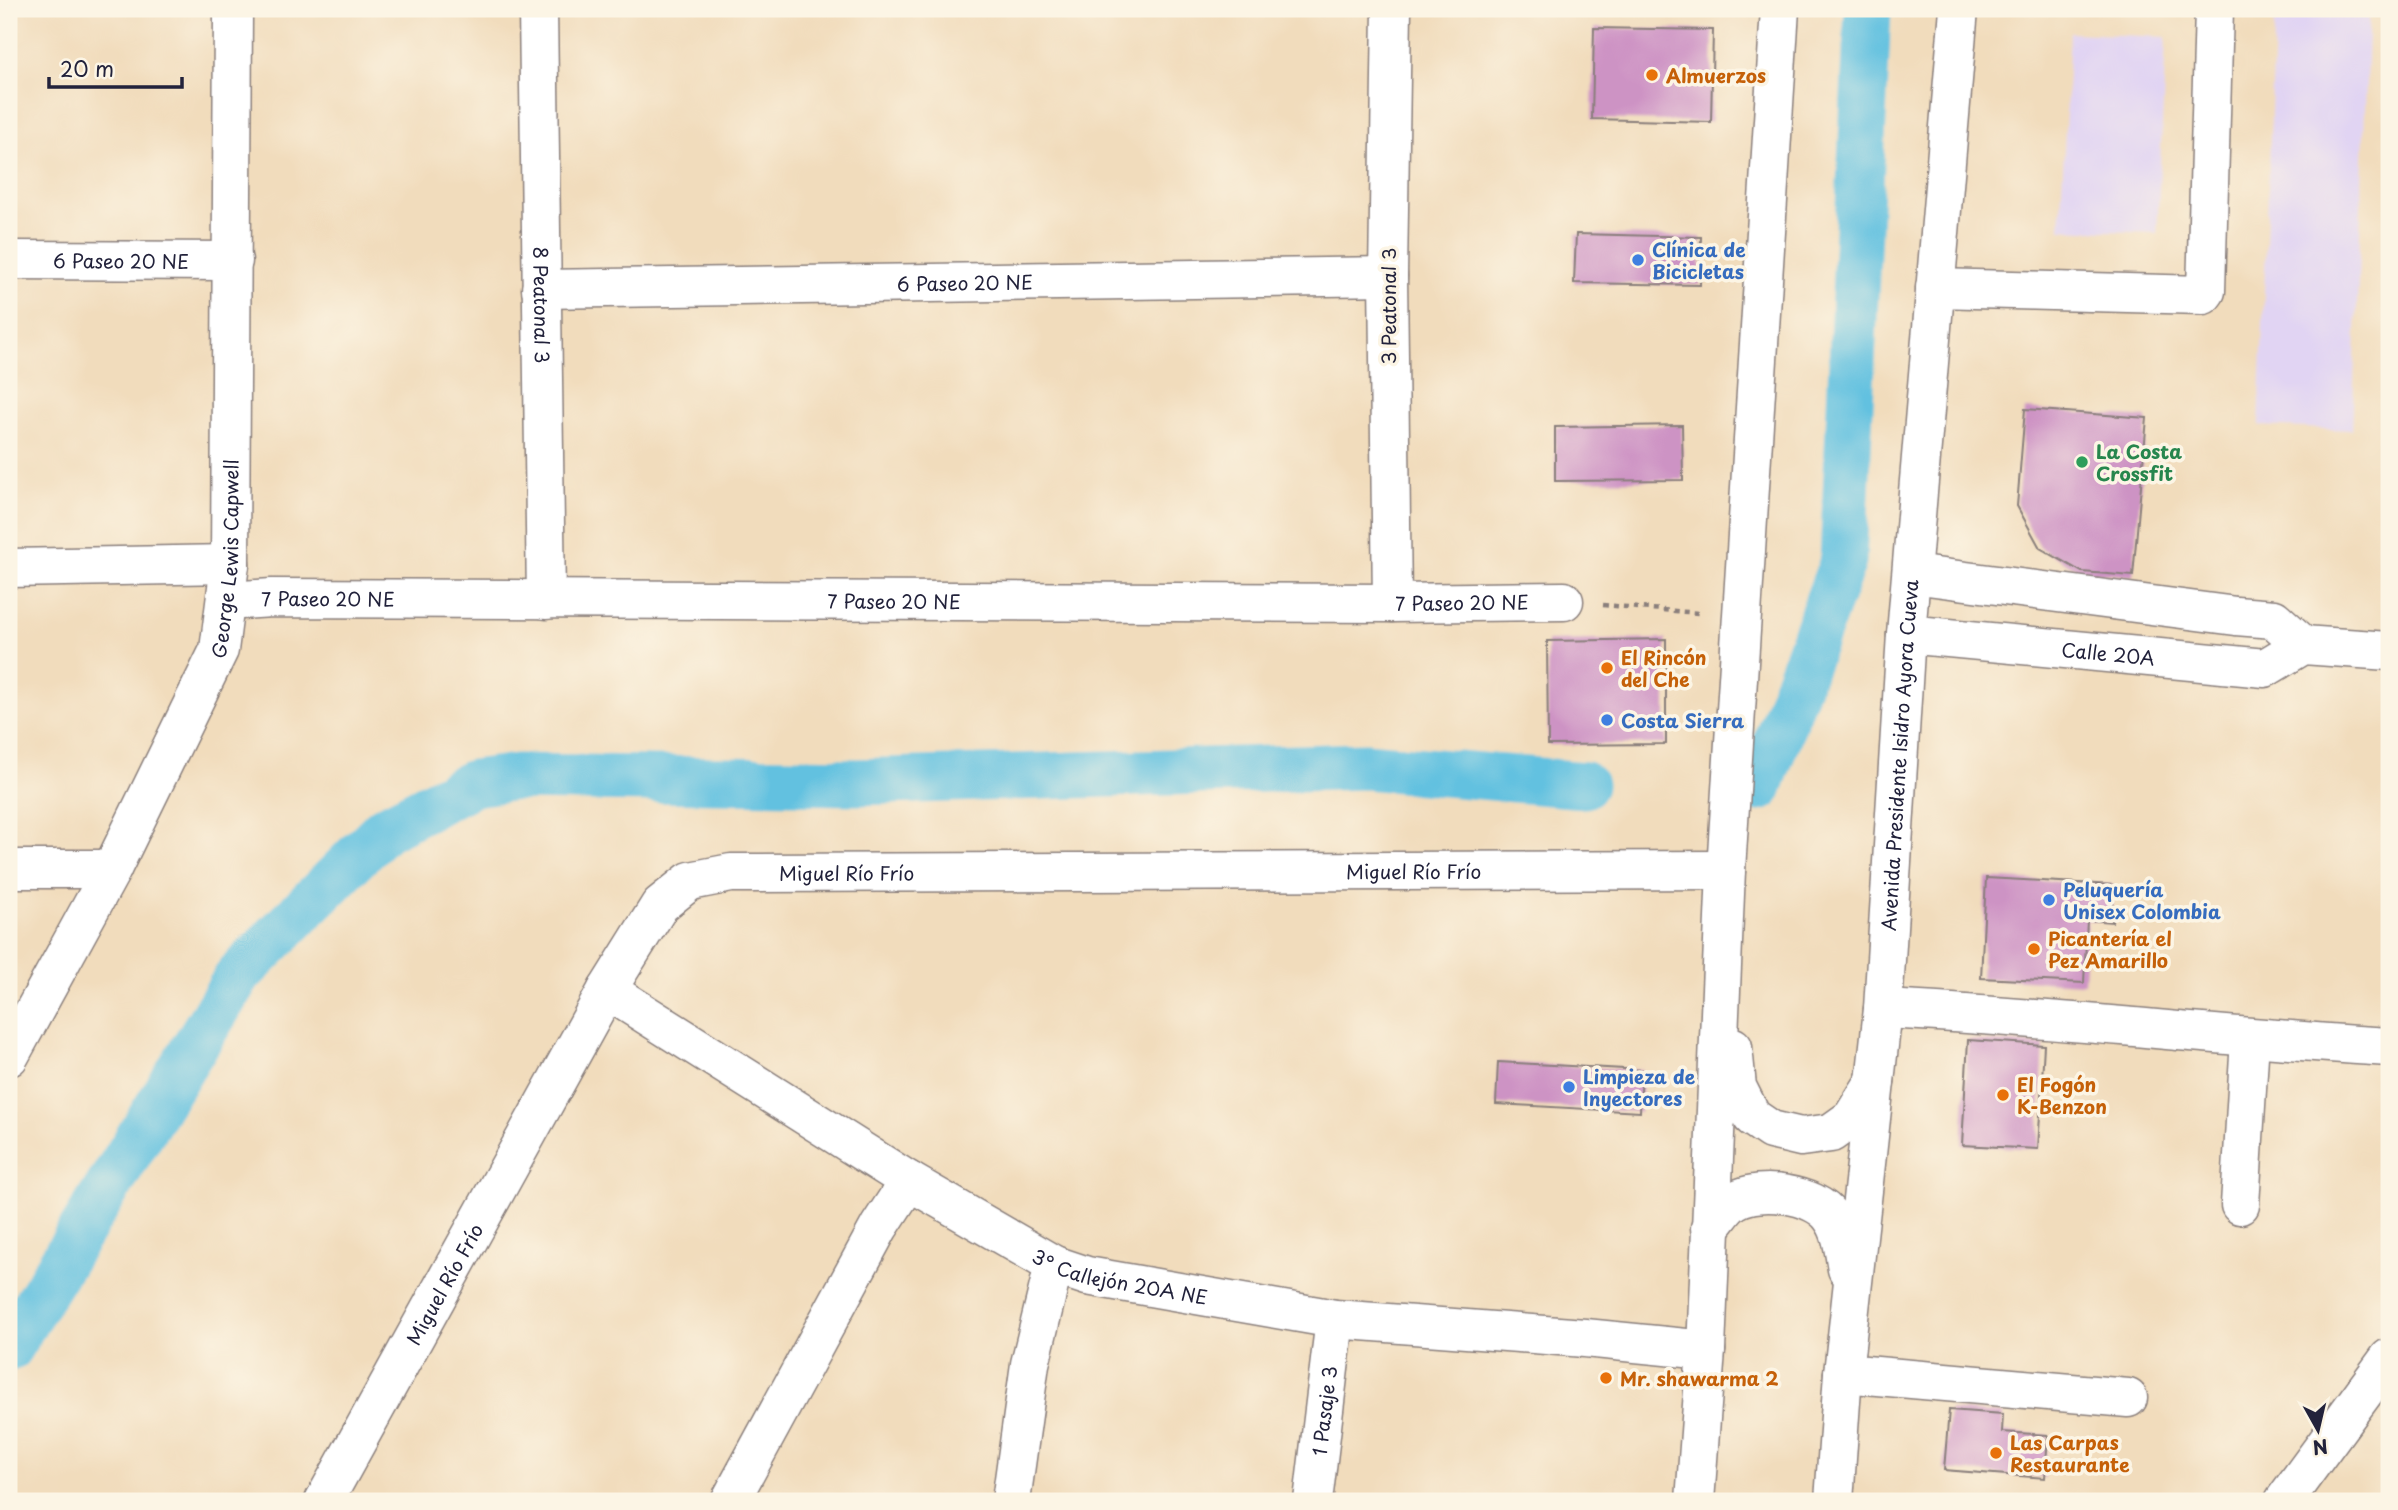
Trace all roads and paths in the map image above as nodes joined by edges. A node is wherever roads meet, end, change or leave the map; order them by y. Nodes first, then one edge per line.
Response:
1 (233, 9) edge
2 (538, 9) edge
3 (1392, 9) edge
4 (1780, 9) edge
5 (1959, 9) edge
6 (2214, 9) edge
7 (9, 260) edge
8 (233, 261) junction
9 (1388, 276) junction
10 (1935, 288) junction
11 (541, 289) junction
12 (9, 568) edge
13 (1912, 574) junction
14 (228, 582) junction
15 (546, 600) junction
16 (1564, 601) joint
17 (1392, 603) junction
18 (1742, 617) junction
19 (1906, 634) junction
20 (2304, 645) junction
21 (2389, 651) edge
22 (9, 869) edge
23 (112, 869) junction
24 (1726, 870) junction
25 (1723, 944) junction
26 (607, 990) junction
27 (1883, 1009) junction
28 (2250, 1038) junction
29 (2389, 1047) edge
30 (9, 1058) edge
31 (1877, 1078) junction
32 (909, 1181) junction
33 (2240, 1205) dead end
34 (1710, 1228) junction
35 (1054, 1265) junction
36 (1851, 1291) junction
37 (1335, 1319) junction
38 (1706, 1350) junction
39 (2389, 1358) edge
40 (1843, 1373) junction
41 (2128, 1398) dead end
42 (324, 1501) edge
43 (730, 1501) edge
44 (1011, 1501) edge
45 (1313, 1501) edge
46 (1695, 1501) edge
47 (1834, 1501) edge
48 (2284, 1501) edge

1 - 8 street, George Lewis Capwell
2 - 11 street, 8 Peatonal 3
3 - 9 street, 3 Peatonal 3
4 - 18 street
5 - 10 street, Avenida Presidente Isidro Ayora Cueva
6 - 10 street
7 - 8 street, 6 Paseo 20 NE
8 - 14 street, George Lewis Capwell
9 - 11 street, 6 Paseo 20 NE
9 - 17 street, 3 Peatonal 3
10 - 13 street, Avenida Presidente Isidro Ayora Cueva
11 - 15 street, 8 Peatonal 3
12 - 14 street, 7 Paseo 20 NE
13 - 19 street, Avenida Presidente Isidro Ayora Cueva
13 - 20 street
14 - 15 street, 7 Paseo 20 NE
14 - 23 street, George Lewis Capwell
15 - 17 street, 7 Paseo 20 NE
16 - 17 street, 7 Paseo 20 NE
16 - 18 path
18 - 24 street
19 - 20 street, Calle 20A
19 - 27 street, Avenida Presidente Isidro Ayora Cueva
20 - 21 street
22 - 23 street
23 - 30 street, George Lewis Capwell
24 - 25 street
24 - 26 street, Miguel Río Frío
25 - 31 street
25 - 34 street
26 - 32 street, 3° Callejón 20A NE
26 - 42 street, Miguel Río Frío
27 - 28 street
27 - 31 street, Avenida Presidente Isidro Ayora Cueva
28 - 29 street
28 - 33 street
31 - 36 street, Avenida Presidente Isidro Ayora Cueva
32 - 35 street, 3° Callejón 20A NE
32 - 43 street
34 - 36 street
34 - 38 street
35 - 37 street, 3° Callejón 20A NE
35 - 44 street
36 - 40 street, Avenida Presidente Isidro Ayora Cueva
37 - 38 street, 3° Callejón 20A NE
37 - 45 street, 1 Pasaje 3
38 - 46 street
39 - 48 street
40 - 41 street
40 - 47 street, Avenida Presidente Isidro Ayora Cueva

